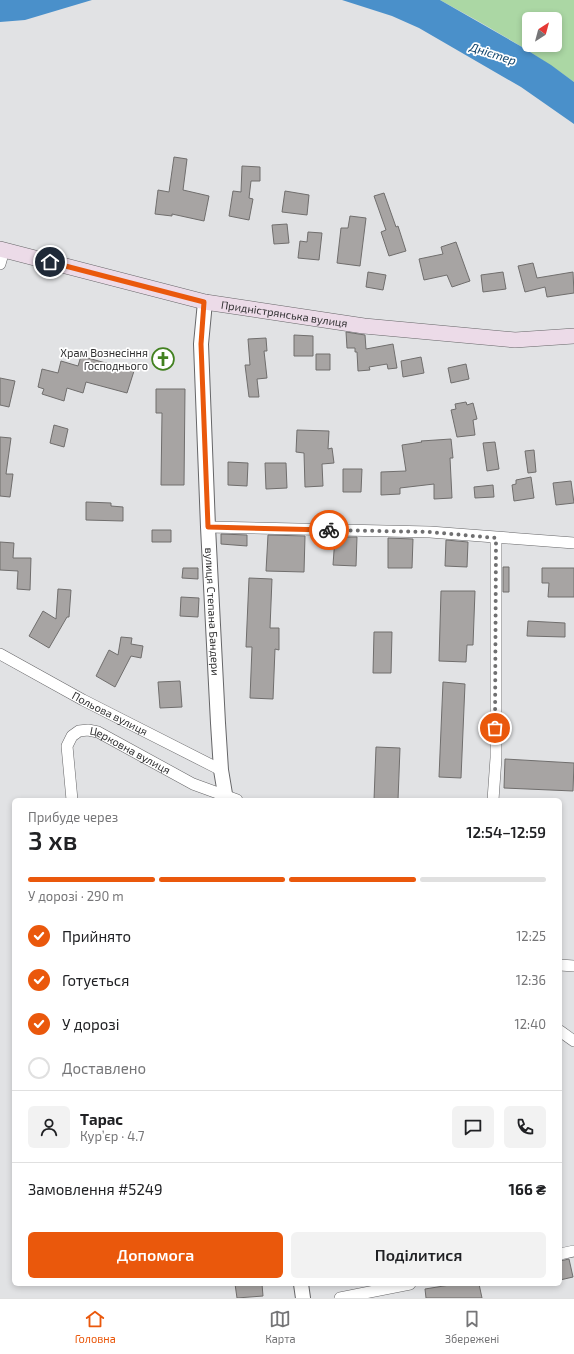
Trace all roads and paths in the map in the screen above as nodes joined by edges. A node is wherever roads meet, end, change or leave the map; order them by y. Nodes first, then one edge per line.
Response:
1 (1, 255) edge
2 (204, 302) junction
3 (574, 336) edge
4 (208, 527) junction
5 (496, 538) junction
6 (574, 543) edge
7 (0, 654) edge
8 (221, 770) junction
9 (72, 798) edge
10 (230, 798) edge
11 (493, 798) edge
12 (562, 966) edge
13 (574, 966) edge
14 (562, 1032) edge
15 (574, 1041) edge
16 (574, 1251) edge
17 (562, 1254) edge
18 (301, 1286) edge
19 (400, 1286) edge
20 (303, 1298) edge
21 (340, 1298) edge

1 - 2 main road, Придністрянська вулиця
2 - 3 main road, Придністрянська вулиця
2 - 4 street, вулиця Степана Бандери
4 - 5 street
4 - 8 street, вулиця Степана Бандери
5 - 6 street
5 - 11 street
7 - 8 street, Польова вулиця
8 - 10 street, вулиця Степана Бандери
9 - 10 street, Церковна вулиця
12 - 13 street
14 - 15 street
16 - 17 street
18 - 20 street
19 - 21 street

